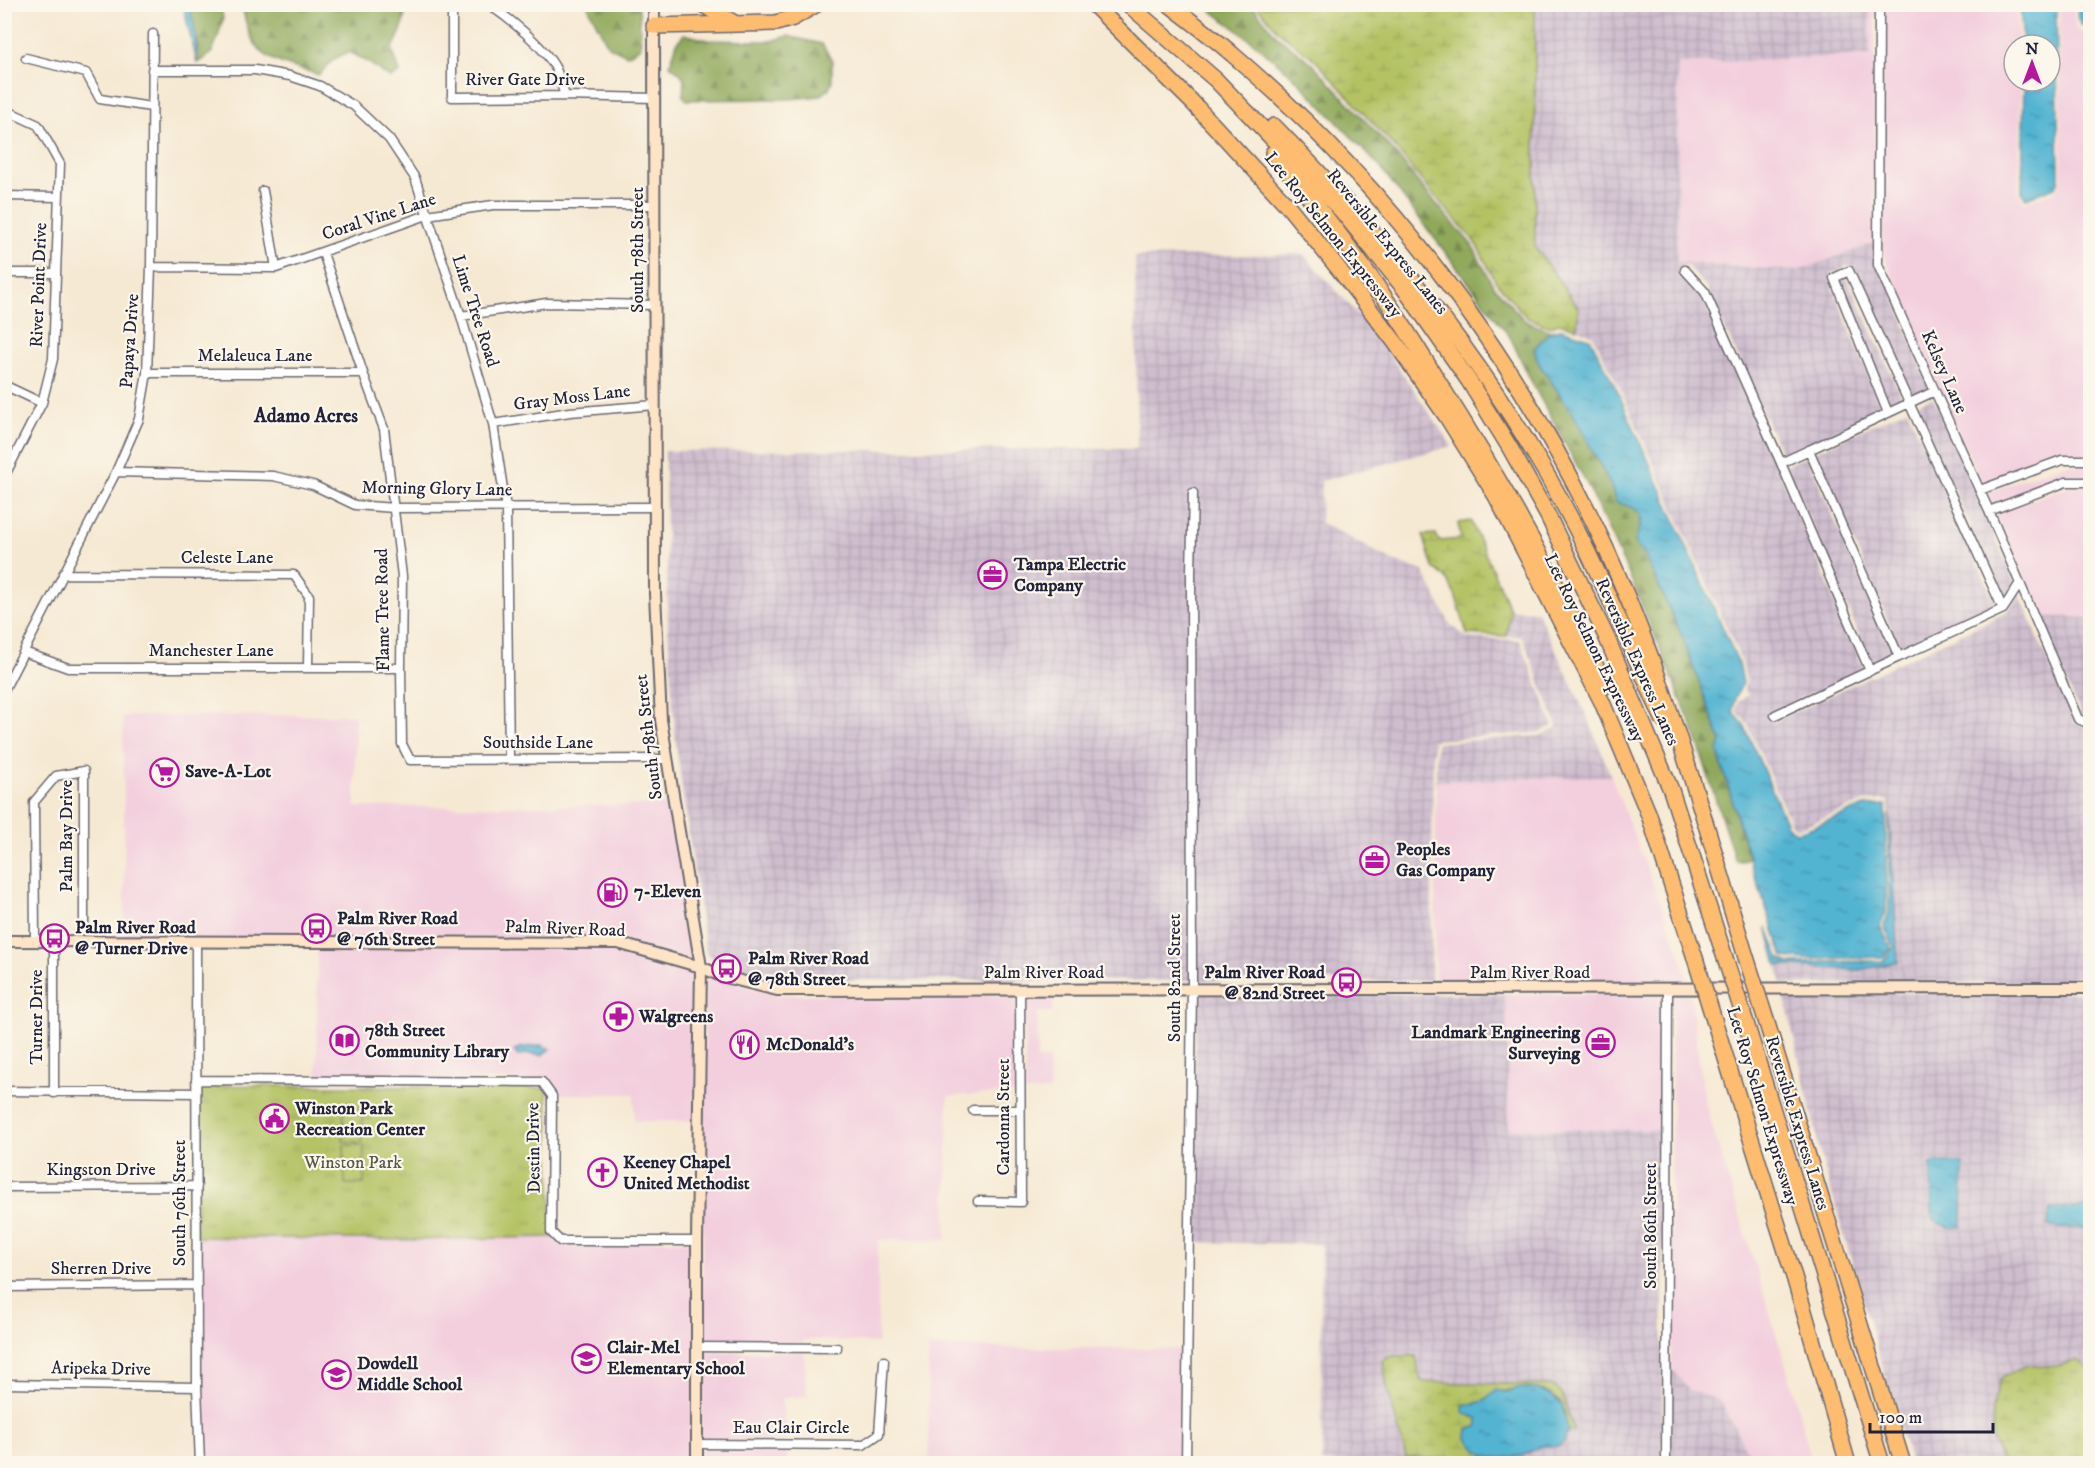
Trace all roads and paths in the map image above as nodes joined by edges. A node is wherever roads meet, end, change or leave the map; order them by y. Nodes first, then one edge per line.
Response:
1 (452, 4) edge
2 (488, 4) edge
3 (654, 4) edge
4 (702, 4) edge
5 (817, 4) edge
6 (1093, 4) edge
7 (1128, 4) edge
8 (1168, 4) edge
9 (1879, 4) edge
10 (737, 24) junction
11 (654, 26) junction
12 (153, 34) dead end
13 (1187, 54) junction
14 (26, 58) dead end
15 (152, 70) junction
16 (1216, 80) junction
17 (565, 96) junction
18 (654, 98) junction
19 (152, 107) junction
20 (4, 112) edge
21 (263, 191) dead end
22 (4, 196) edge
23 (59, 197) junction
24 (655, 205) junction
25 (427, 215) junction
26 (323, 253) junction
27 (151, 267) junction
28 (276, 268) junction
29 (1685, 270) dead end
30 (4, 273) edge
31 (56, 273) junction
32 (655, 305) junction
33 (461, 316) junction
34 (147, 373) junction
35 (363, 373) junction
36 (4, 385) edge
37 (1935, 391) junction
38 (42, 403) junction
39 (1909, 403) junction
40 (655, 405) junction
41 (1888, 413) junction
42 (493, 424) junction
43 (1809, 450) junction
44 (2091, 460) edge
45 (1781, 463) junction
46 (116, 472) junction
47 (5, 474) edge
48 (2091, 482) edge
49 (1980, 490) junction
50 (1193, 493) dead end
51 (655, 507) junction
52 (394, 508) junction
53 (506, 508) junction
54 (1989, 511) junction
55 (63, 574) junction
56 (2020, 584) junction
57 (2003, 609) junction
58 (24, 652) junction
59 (1899, 657) junction
60 (308, 667) junction
61 (400, 668) junction
62 (1870, 671) junction
63 (4, 690) edge
64 (1775, 716) dead end
65 (2091, 724) edge
66 (1681, 749) junction
67 (509, 759) junction
68 (665, 759) junction
69 (410, 760) joint
70 (1649, 815) junction
71 (84, 922) dead end
72 (4, 941) edge
73 (34, 941) junction
74 (54, 942) junction
75 (196, 942) junction
76 (701, 967) junction
77 (2091, 988) edge
78 (1192, 989) junction
79 (1668, 989) junction
80 (1020, 990) junction
81 (196, 1080) junction
82 (4, 1091) edge
83 (54, 1093) junction
84 (196, 1093) junction
85 (973, 1110) dead end
86 (1020, 1110) junction
87 (197, 1186) junction
88 (4, 1187) edge
89 (978, 1201) dead end
90 (697, 1241) junction
91 (197, 1285) junction
92 (4, 1287) edge
93 (697, 1347) junction
94 (837, 1348) dead end
95 (884, 1361) dead end
96 (4, 1384) edge
97 (197, 1387) junction
98 (697, 1444) junction
99 (200, 1464) edge
100 (697, 1464) edge
101 (1186, 1464) edge
102 (1666, 1464) edge
103 (1848, 1464) edge
104 (1882, 1464) edge
105 (1903, 1464) edge

1 - 17 street, River Gate Drive
2 - 17 street
3 - 11 street, South 78th Street
4 - 10 highway
5 - 10 highway
6 - 70 highway, Lee Roy Selmon Expressway
7 - 13 highway, Reversible Express Lanes
8 - 66 highway, Lee Roy Selmon Expressway
9 - 37 street, Kelsey Lane
10 - 11 highway
11 - 18 street, South 78th Street
12 - 15 street, Papaya Drive
13 - 16 highway, Reversible Express Lanes
13 - 66 highway
14 - 19 street
15 - 19 street, Papaya Drive
15 - 25 street, Lime Tree Road
16 - 70 highway
16 - 104 highway, Reversible Express Lanes, bridge
17 - 18 street, River Gate Drive
18 - 24 street, South 78th Street
19 - 27 street, Papaya Drive
20 - 23 street, River Point Drive
21 - 28 street
22 - 23 street
23 - 31 street, River Point Drive
24 - 25 street, Coral Vine Lane
24 - 32 street, South 78th Street
25 - 26 street, Coral Vine Lane
25 - 33 street, Lime Tree Road
26 - 28 street, Coral Vine Lane
26 - 35 street, Flame Tree Road
27 - 28 street, Coral Vine Lane
27 - 34 street, Papaya Drive
29 - 45 street
30 - 31 street
31 - 38 street, River Point Drive
32 - 33 street
32 - 40 street, South 78th Street
33 - 42 street, Lime Tree Road
34 - 35 street, Melaleuca Lane
34 - 46 street, Papaya Drive
35 - 52 street, Flame Tree Road
36 - 38 street
37 - 39 street
37 - 49 street, Kelsey Lane
38 - 47 street, River Point Drive
39 - 41 street
39 - 41 street
39 - 57 street
40 - 42 street, Gray Moss Lane
40 - 51 street, South 78th Street
41 - 43 street
42 - 53 street, Lime Tree Road
43 - 45 street
43 - 59 street
44 - 49 street
45 - 62 street
46 - 52 street, Morning Glory Lane
46 - 55 street, Papaya Drive
48 - 54 street
49 - 54 street, Kelsey Lane
50 - 78 street, South 82nd Street
51 - 53 street, Morning Glory Lane
51 - 68 street, South 78th Street
52 - 53 street, Morning Glory Lane
52 - 61 street, Flame Tree Road
53 - 67 street, Lime Tree Road
54 - 56 street, Kelsey Lane
55 - 58 street, Papaya Drive
55 - 60 street, Celeste Lane
56 - 57 street
56 - 65 street, Kelsey Lane
57 - 59 street
58 - 60 street, Manchester Lane
58 - 63 street, Papaya Drive
59 - 62 street
60 - 61 street, Manchester Lane
61 - 69 street, Flame Tree Road
62 - 64 street
66 - 105 highway, Lee Roy Selmon Expressway, bridge
67 - 68 street, Southside Lane
67 - 69 street, Southside Lane
68 - 76 street, South 78th Street
70 - 103 highway, Lee Roy Selmon Expressway, bridge
71 - 73 street, Palm Bay Drive
72 - 73 street, Palm River Road
73 - 74 street, Palm River Road
74 - 75 street, Palm River Road
74 - 83 street, Turner Drive
75 - 76 street, Palm River Road
75 - 81 street, South 76th Street
76 - 80 street, Palm River Road
76 - 90 street, South 78th Street
77 - 79 street, Palm River Road
78 - 79 street, Palm River Road
78 - 80 street, Palm River Road
78 - 101 street, South 82nd Street
79 - 102 street, South 86th Street
80 - 86 street, Cardonna Street
81 - 84 street, South 76th Street
81 - 90 street, Destin Drive
82 - 83 street
83 - 84 street
84 - 87 street, South 76th Street
85 - 86 street
86 - 89 street, Cardonna Street
87 - 88 street, Kingston Drive
87 - 91 street, South 76th Street
90 - 93 street, South 78th Street
91 - 92 street, Sherren Drive
91 - 97 street, South 76th Street
93 - 94 street
93 - 98 street, South 78th Street
95 - 98 street, Eau Clair Circle
96 - 97 street, Aripeka Drive
97 - 99 street, South 76th Street
98 - 100 street, South 78th Street

